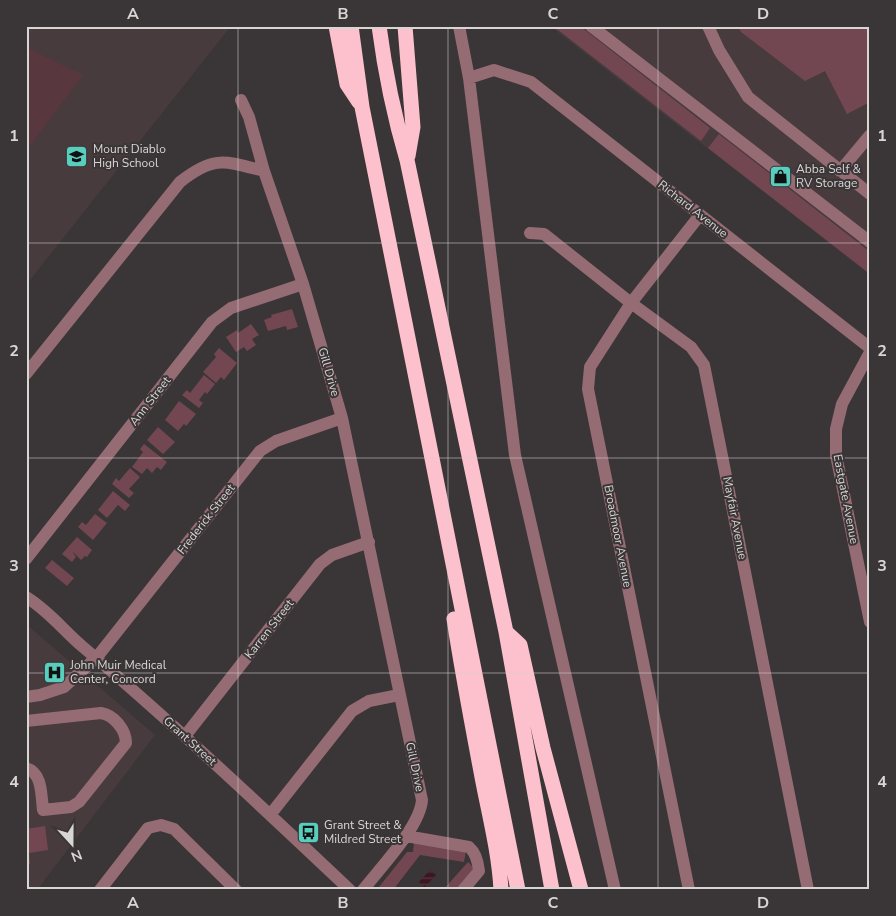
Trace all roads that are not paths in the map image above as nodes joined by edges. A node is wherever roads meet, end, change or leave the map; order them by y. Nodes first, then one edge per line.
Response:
1 (336, 26) edge
2 (351, 26) edge
3 (379, 26) edge
4 (405, 26) edge
5 (459, 26) edge
6 (590, 26) edge
7 (708, 26) edge
8 (469, 78) junction
9 (241, 100) dead end
10 (362, 108) junction
11 (870, 135) edge
12 (407, 160) junction
13 (264, 171) junction
14 (840, 171) junction
15 (870, 194) edge
16 (700, 215) junction
17 (530, 233) dead end
18 (870, 242) edge
19 (303, 284) junction
20 (631, 303) junction
21 (870, 348) edge
22 (870, 352) edge
23 (26, 374) edge
24 (342, 418) junction
25 (448, 538) junction
26 (369, 542) junction
27 (26, 559) edge
28 (26, 597) edge
29 (870, 622) edge
30 (506, 632) junction
31 (97, 658) junction
32 (399, 695) junction
33 (26, 697) edge
34 (26, 721) edge
35 (185, 736) junction
36 (26, 768) edge
37 (270, 815) junction
38 (406, 836) junction
39 (100, 890) edge
40 (236, 890) edge
41 (350, 890) edge
42 (363, 890) edge
43 (463, 890) edge
44 (500, 890) edge
45 (518, 890) edge
46 (552, 890) edge
47 (581, 890) edge
48 (615, 890) edge
49 (689, 890) edge
50 (808, 890) edge

1 - 10 highway
2 - 10 highway
3 - 12 highway
4 - 12 highway
5 - 8 street
6 - 18 street
7 - 14 street
8 - 16 street, Richard Avenue
8 - 48 street
9 - 13 street, Gill Drive
10 - 25 highway
11 - 14 street
12 - 30 highway
13 - 19 street, Gill Drive
13 - 23 street
14 - 15 street
16 - 20 street, Broadmoor Avenue
16 - 21 street, Richard Avenue
17 - 20 street, Mayfair Avenue
19 - 24 street, Gill Drive
19 - 27 street, Ann Street
20 - 49 street, Broadmoor Avenue
20 - 50 street, Mayfair Avenue
22 - 29 street, Eastgate Avenue
24 - 26 street, Gill Drive
24 - 31 street, Frederick Street
25 - 44 highway
25 - 45 highway
26 - 32 street, Gill Drive
26 - 35 street, Karren Street
28 - 31 street, Grant Street
30 - 46 highway
30 - 47 highway
31 - 33 street, Frederick Street
31 - 35 street, Grant Street
32 - 37 street
32 - 38 street, Gill Drive
34 - 36 street
35 - 37 street, Grant Street
37 - 41 street, Grant Street
38 - 42 street, Gill Drive
38 - 43 street
39 - 40 street

